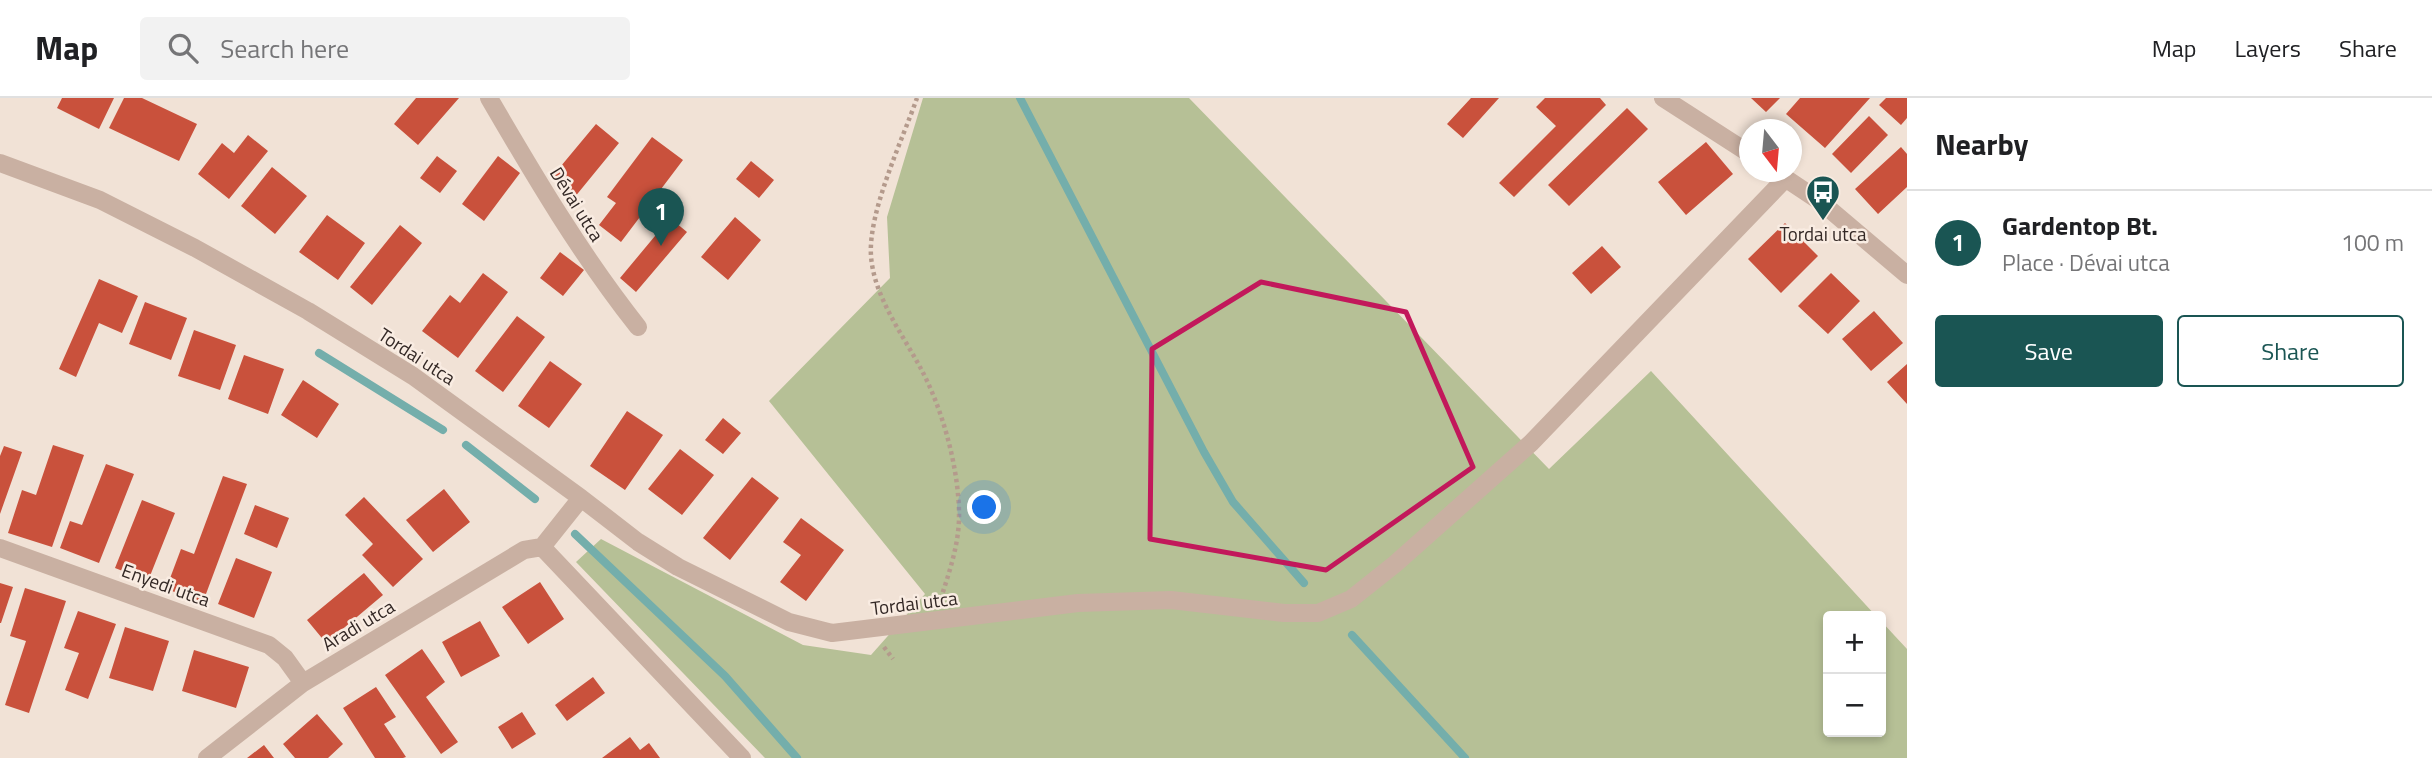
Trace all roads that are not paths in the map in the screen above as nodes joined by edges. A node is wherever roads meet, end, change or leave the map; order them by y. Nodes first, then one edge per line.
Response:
1 (489, 98) edge
2 (1663, 98) edge
3 (1739, 147) edge
4 (0, 163) edge
5 (1774, 182) edge
6 (1791, 182) edge
7 (1907, 275) edge
8 (638, 327) dead end
9 (581, 498) junction
10 (542, 547) junction
11 (0, 548) edge
12 (303, 683) junction
13 (207, 758) edge
14 (742, 758) edge

1 - 8 street, Dévai utca
2 - 3 street
4 - 9 street, Tordai utca
5 - 9 street, Tordai utca
6 - 7 street
9 - 10 street
10 - 12 street, Aradi utca
10 - 14 street
11 - 12 street, Enyedi utca
12 - 13 street, Aradi utca

